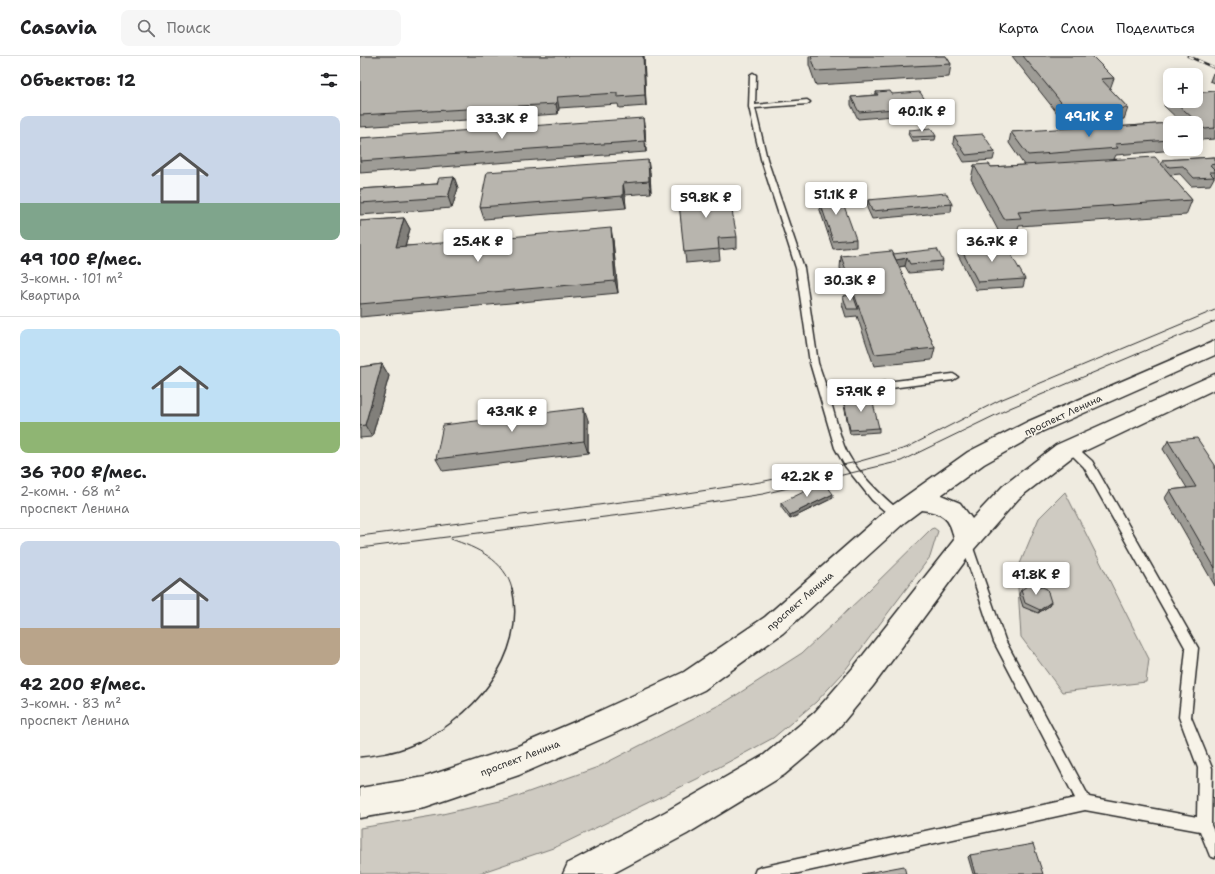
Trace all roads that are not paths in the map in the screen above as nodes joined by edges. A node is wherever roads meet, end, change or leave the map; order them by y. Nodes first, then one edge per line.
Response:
1 (753, 75) dead end
2 (807, 102) dead end
3 (752, 107) junction
4 (1215, 347) edge
5 (953, 377) dead end
6 (1215, 381) edge
7 (823, 393) junction
8 (1068, 449) junction
9 (917, 501) junction
10 (897, 515) junction
11 (966, 542) junction
12 (360, 803) edge
13 (1085, 803) junction
14 (1204, 825) junction
15 (1215, 851) edge
16 (579, 874) edge
17 (761, 874) edge

1 - 3 lane
2 - 3 lane
3 - 7 lane
4 - 9 main road, проспект Ленина
5 - 7 lane
6 - 8 main road
7 - 10 lane
8 - 11 main road
8 - 14 lane
9 - 10 main road, проспект Ленина
9 - 11 main road
10 - 12 main road, проспект Ленина
11 - 13 lane
11 - 16 main road
13 - 14 lane
13 - 17 lane
14 - 15 lane

